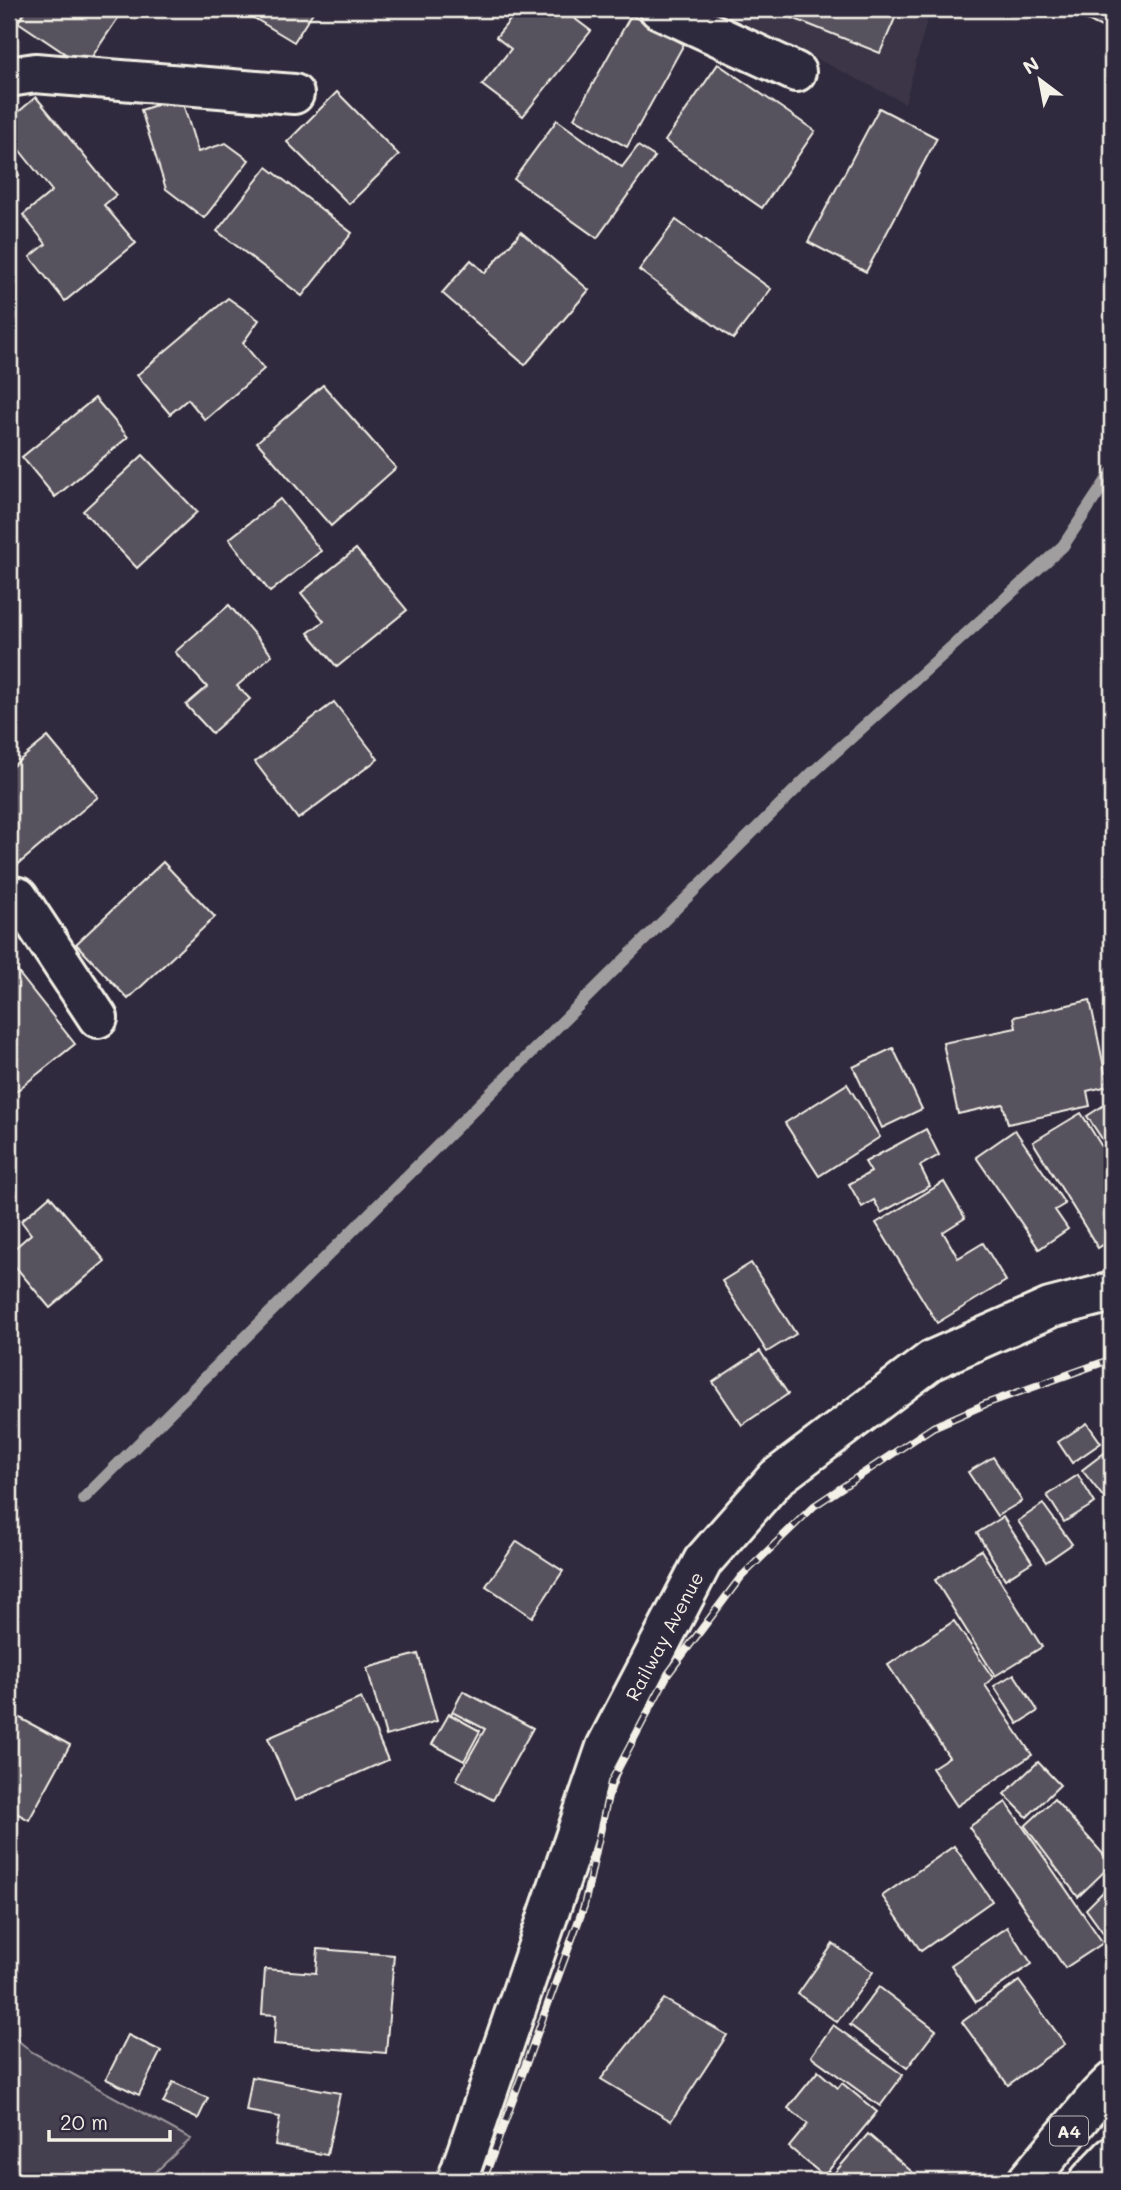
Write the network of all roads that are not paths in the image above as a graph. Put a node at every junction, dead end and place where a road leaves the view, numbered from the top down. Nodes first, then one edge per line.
1 (659, 9) edge
2 (796, 72) dead end
3 (9, 77) edge
4 (294, 94) dead end
5 (9, 895) edge
6 (98, 1018) dead end
7 (1112, 1292) edge
8 (1112, 2082) edge
9 (1112, 2157) edge
10 (457, 2181) edge
11 (1027, 2181) edge
12 (1089, 2181) edge

1 - 2 main road
3 - 4 main road
5 - 6 main road
7 - 10 main road, Railway Avenue
8 - 11 main road, A4
9 - 12 main road, A4

